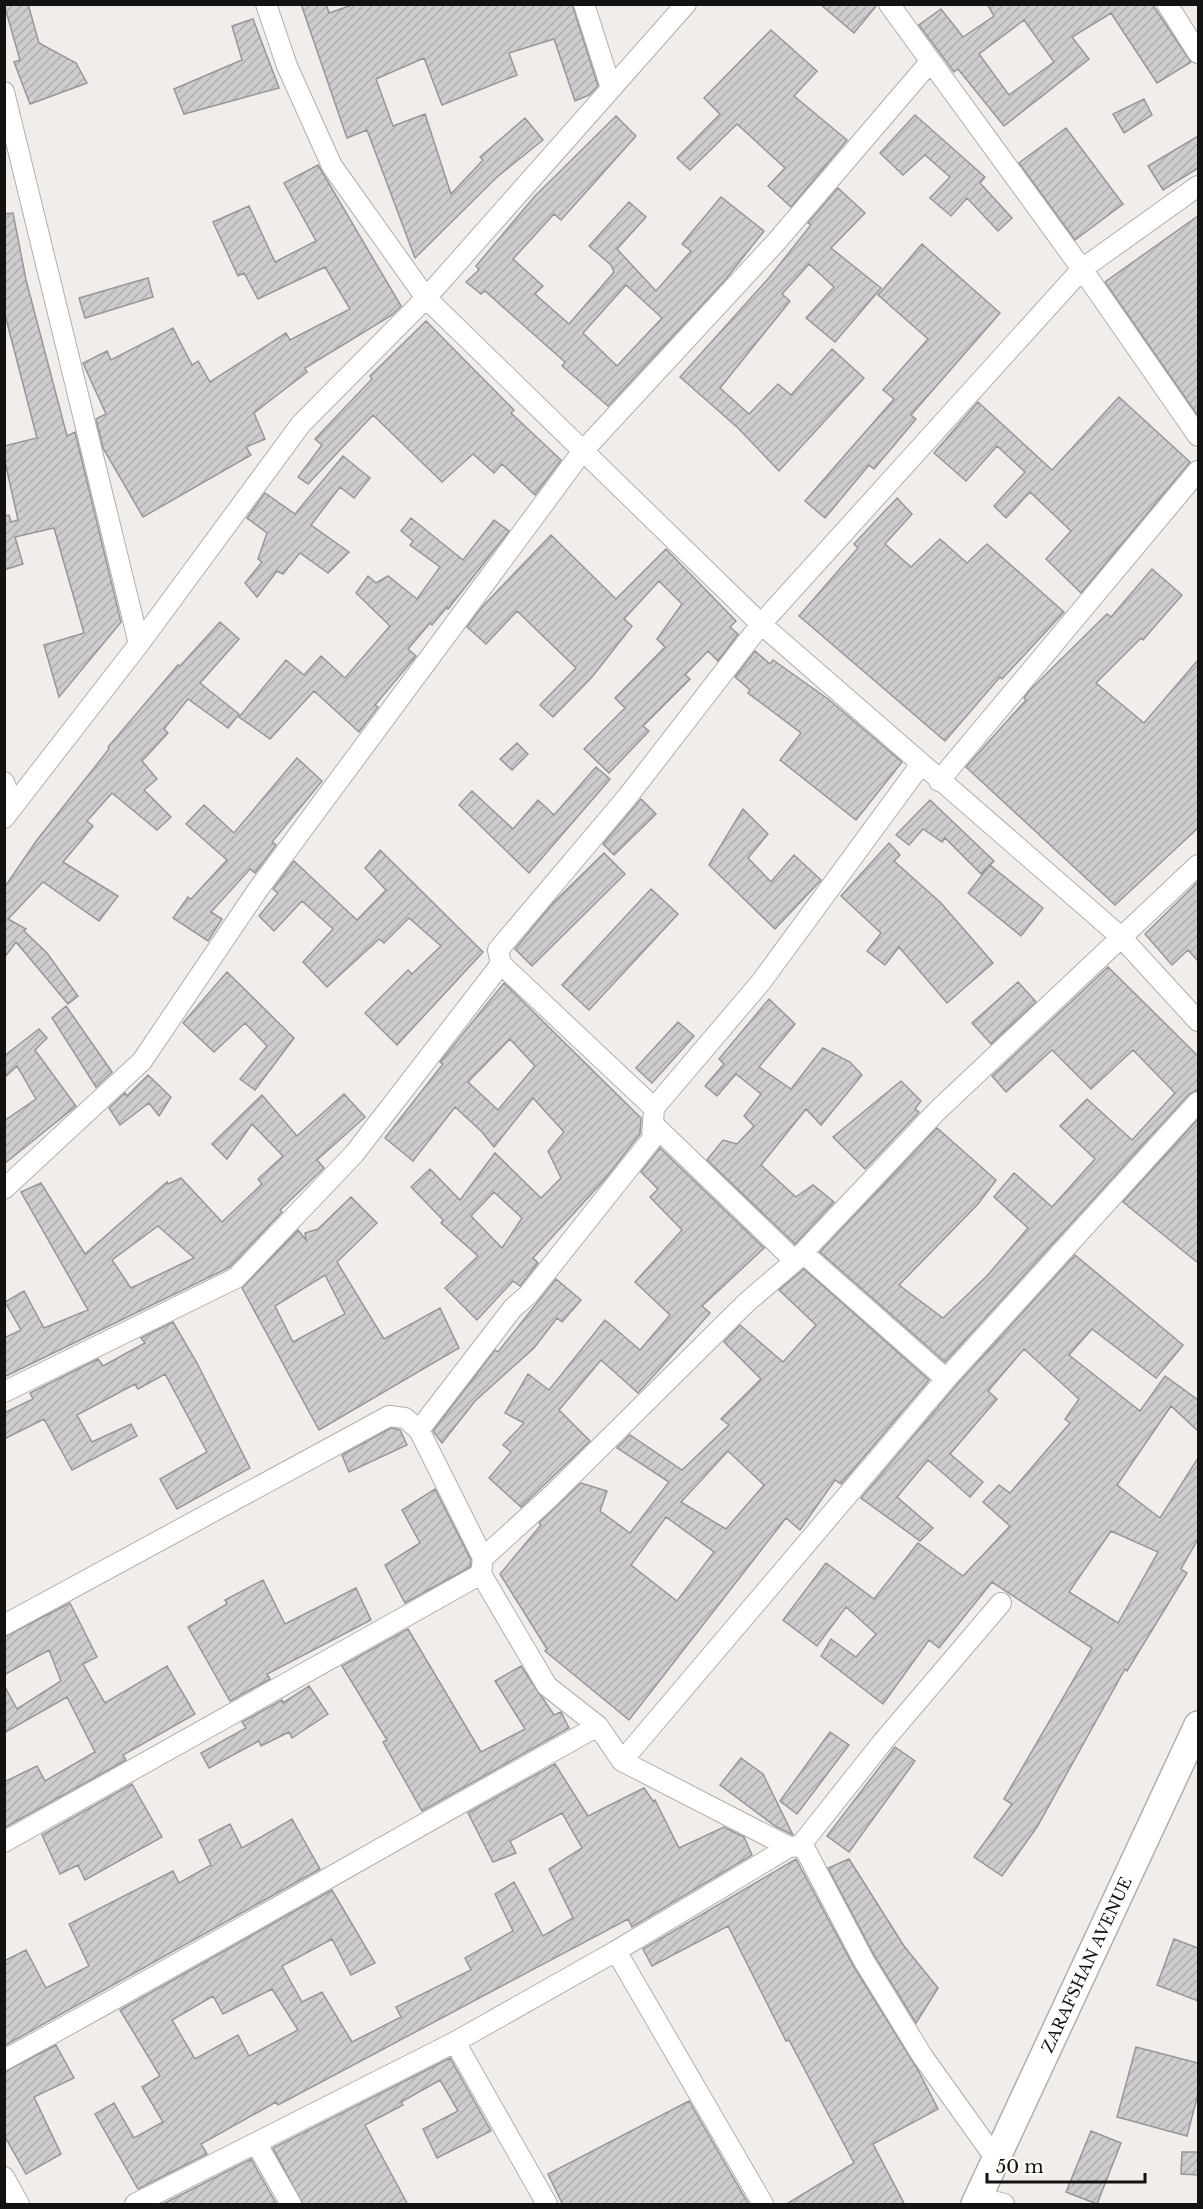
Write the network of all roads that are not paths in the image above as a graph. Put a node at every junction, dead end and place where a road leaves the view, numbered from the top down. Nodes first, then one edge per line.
1 (266, 4) edge
2 (584, 4) edge
3 (686, 4) edge
4 (890, 4) edge
5 (1167, 4) edge
6 (1198, 53) edge
7 (930, 62) junction
8 (611, 88) junction
9 (4, 92) edge
10 (1198, 186) edge
11 (1082, 269) junction
12 (426, 298) junction
13 (1198, 436) edge
14 (582, 452) junction
15 (1198, 471) edge
16 (761, 624) junction
17 (139, 644) junction
18 (921, 764) junction
19 (939, 781) junction
20 (4, 782) edge
21 (9, 812) edge
22 (1198, 865) edge
23 (1121, 937) junction
24 (501, 964) junction
25 (1198, 1021) edge
26 (1198, 1102) edge
27 (653, 1116) junction
28 (4, 1189) edge
29 (799, 1257) junction
30 (946, 1379) junction
31 (4, 1392) edge
32 (419, 1430) junction
33 (482, 1566) junction
34 (1001, 1603) dead end
35 (4, 1625) edge
36 (1198, 1725) edge
37 (598, 1726) junction
38 (622, 1761) junction
39 (4, 1842) edge
40 (794, 1846) junction
41 (616, 1951) junction
42 (455, 2042) junction
43 (4, 2060) edge
44 (256, 2143) junction
45 (996, 2159) junction
46 (4, 2177) edge
47 (976, 2201) edge
48 (19, 2205) edge
49 (135, 2205) edge
50 (291, 2205) edge
51 (547, 2205) edge
52 (763, 2205) edge
53 (1004, 2205) edge

1 - 12 street
2 - 8 street
3 - 8 street
4 - 7 street
5 - 6 street
7 - 11 street
7 - 14 street
8 - 12 street
9 - 17 street
10 - 11 street
11 - 13 street
11 - 16 street
12 - 14 street
12 - 17 street
14 - 16 street
14 - 28 street
15 - 19 street
16 - 18 street
16 - 24 street
17 - 21 street
18 - 19 street
18 - 27 street
19 - 23 street
20 - 21 street
22 - 23 street
23 - 25 street
23 - 29 street
24 - 27 street
24 - 31 street
26 - 30 street
27 - 29 street
27 - 32 street
29 - 30 street
29 - 33 street
30 - 38 street
32 - 33 street
32 - 35 street
33 - 37 street
33 - 39 street
34 - 40 street
36 - 45 main road, ZARAFSHAN AVENUE
37 - 38 street
37 - 43 street
38 - 40 street
40 - 41 street
40 - 45 street
41 - 42 street
41 - 52 street
42 - 44 street
42 - 51 street
44 - 49 street
44 - 50 street
45 - 47 main road, ZARAFSHAN AVENUE
46 - 48 street
47 - 53 street

